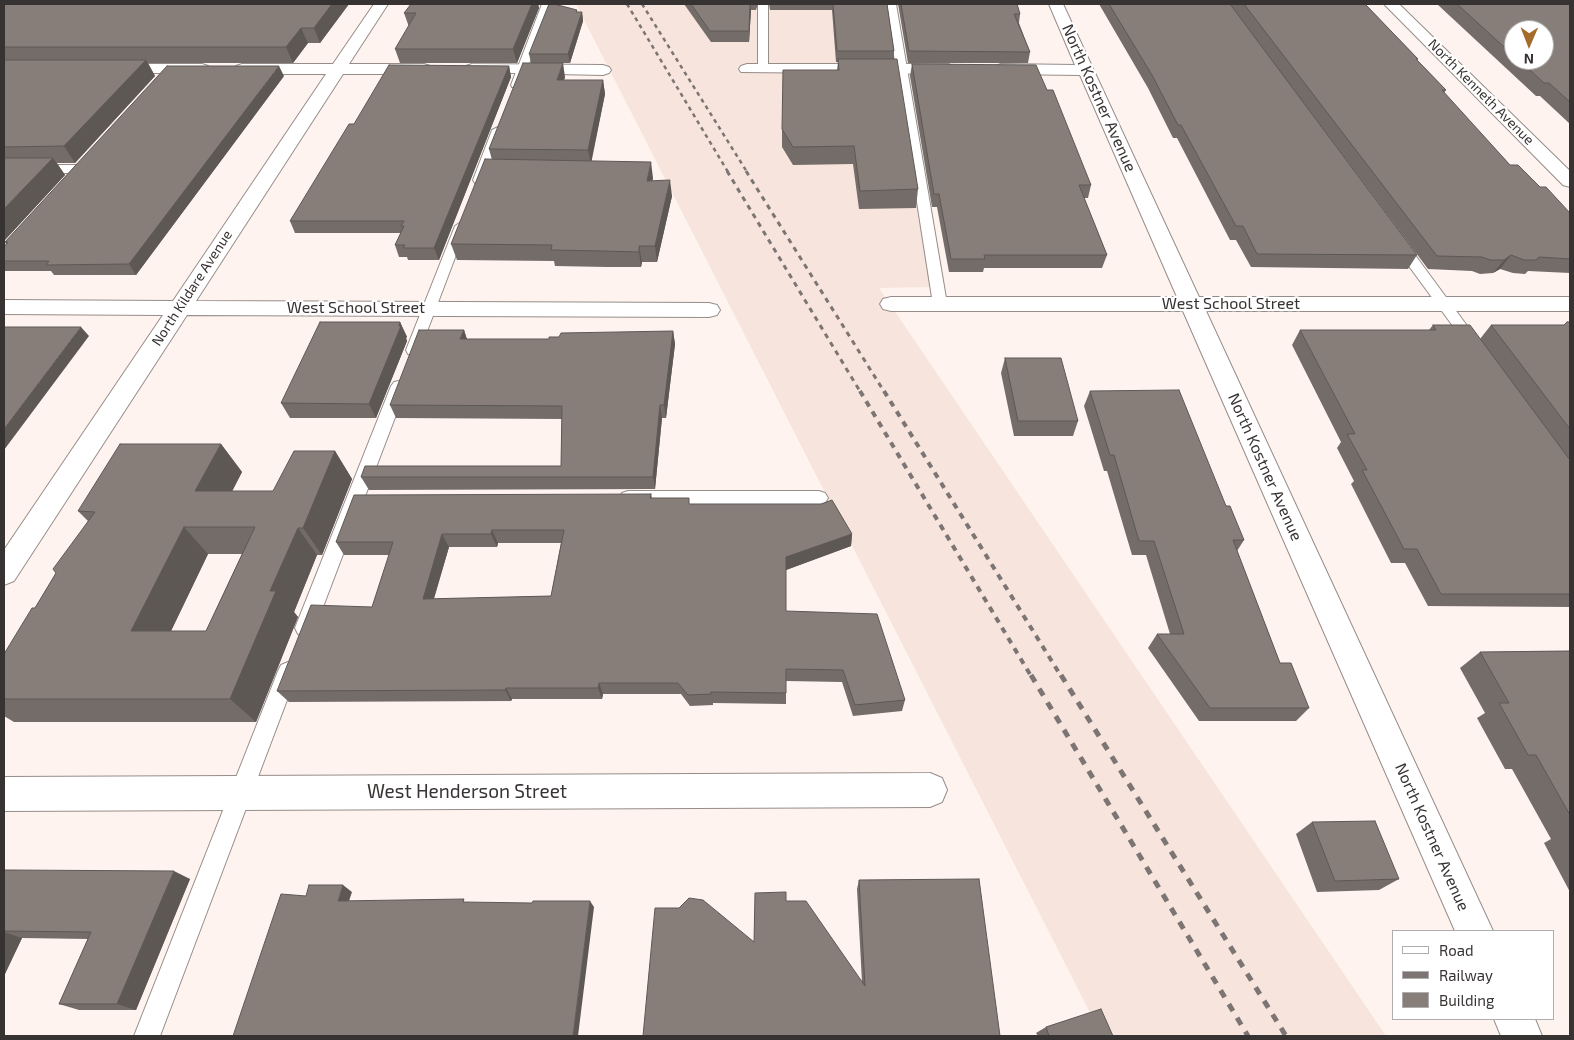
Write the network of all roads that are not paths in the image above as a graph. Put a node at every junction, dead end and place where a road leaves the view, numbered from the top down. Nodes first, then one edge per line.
1 (381, 4) edge
2 (547, 4) edge
3 (763, 4) edge
4 (891, 4) edge
5 (1056, 4) edge
6 (1391, 4) edge
7 (102, 69) edge
8 (338, 69) junction
9 (755, 69) joint
10 (903, 69) junction
11 (522, 70) junction
12 (603, 70) dead end
13 (960, 70) edge
14 (988, 70) edge
15 (1086, 70) junction
16 (4, 169) edge
17 (1570, 180) edge
18 (66, 182) edge
19 (1391, 232) edge
20 (892, 304) dead end
21 (940, 304) junction
22 (1192, 304) junction
23 (1445, 304) junction
24 (1570, 304) edge
25 (4, 307) edge
26 (180, 307) junction
27 (429, 308) junction
28 (709, 310) dead end
29 (1485, 359) edge
30 (612, 498) edge
31 (819, 498) dead end
32 (355, 499) junction
33 (375, 499) edge
34 (4, 573) edge
35 (930, 790) dead end
36 (240, 793) junction
37 (4, 794) edge
38 (1474, 930) edge
39 (1514, 1020) edge
40 (147, 1036) edge
41 (1522, 1036) edge

1 - 8 street, North Kildare Avenue
2 - 11 lane
3 - 9 lane
4 - 10 lane
5 - 15 street, North Kostner Avenue
6 - 17 street, North Kenneth Avenue
7 - 8 street
8 - 11 street
8 - 26 street, North Kildare Avenue
9 - 10 street
10 - 13 street
10 - 21 lane
11 - 12 street
11 - 27 lane
14 - 15 street
15 - 22 street, North Kostner Avenue
16 - 18 lane
19 - 23 lane
20 - 21 street, West School Street
21 - 22 street, West School Street
22 - 23 street, West School Street
22 - 38 street, North Kostner Avenue
23 - 24 street, West School Street
23 - 29 lane
25 - 26 street, West School Street
26 - 27 street, West School Street
26 - 34 street, North Kildare Avenue
27 - 28 street, West School Street
27 - 32 lane
30 - 31 lane
32 - 33 lane
32 - 36 lane
35 - 36 street, West Henderson Street
36 - 37 street, West Henderson Street
36 - 40 lane
39 - 41 street

